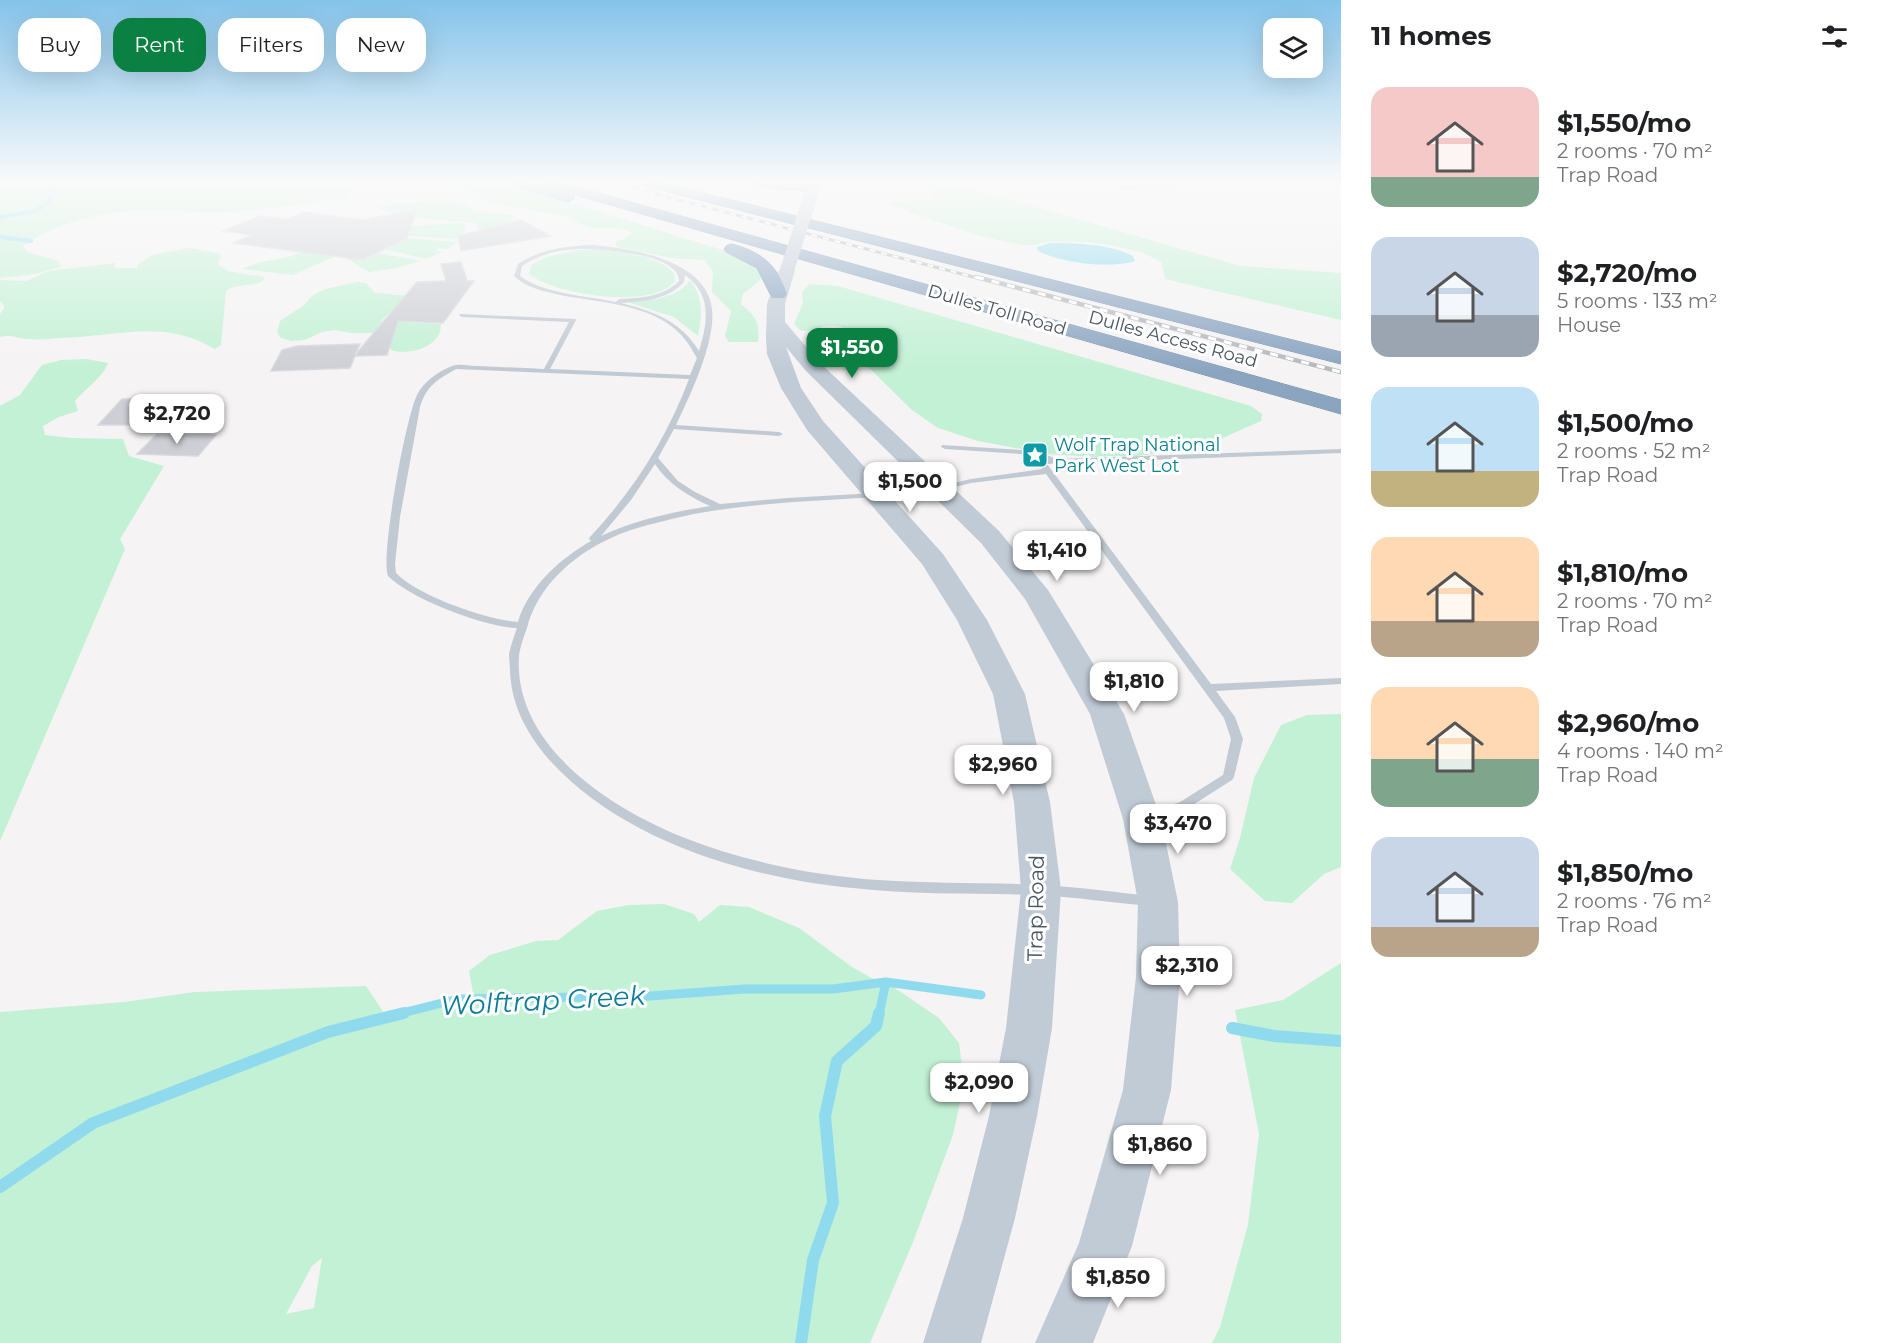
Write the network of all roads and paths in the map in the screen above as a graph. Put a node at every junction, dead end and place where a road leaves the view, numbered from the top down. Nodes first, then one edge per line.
1 (717, 246) edge
2 (772, 246) edge
3 (795, 246) edge
4 (823, 246) edge
5 (897, 246) edge
6 (953, 246) edge
7 (677, 268) junction
8 (1001, 293) dead end
9 (778, 294) junction
10 (594, 300) junction
11 (1198, 305) dead end
12 (462, 315) dead end
13 (777, 325) junction
14 (699, 358) junction
15 (1341, 358) edge
16 (546, 371) junction
17 (694, 376) junction
18 (1341, 406) edge
19 (672, 427) junction
20 (779, 435) dead end
21 (945, 447) dead end
22 (1341, 451) edge
23 (656, 460) junction
24 (1058, 462) junction
25 (1048, 471) junction
26 (939, 489) junction
27 (877, 495) junction
28 (719, 507) junction
29 (580, 553) junction
30 (521, 625) junction
31 (1341, 681) edge
32 (1208, 687) junction
33 (1142, 819) junction
34 (1041, 890) junction
35 (1158, 902) junction
36 (952, 1343) edge
37 (1064, 1343) edge

1 - 9 highway
2 - 18 highway, Dulles Toll Road
3 - 9 main road, Trap Road, bridge
4 - 8 highway
5 - 15 highway, Dulles Access Road
6 - 11 highway
7 - 10 lane
7 - 10 lane
7 - 14 lane
9 - 13 main road, Trap Road
10 - 14 lane
12 - 16 lane
13 - 26 main road
13 - 27 main road, Trap Road
14 - 17 lane
16 - 17 lane
16 - 30 lane
17 - 19 lane
19 - 20 lane
19 - 23 lane
21 - 24 lane
22 - 24 lane
23 - 28 lane
23 - 29 lane
24 - 25 lane
25 - 26 lane
25 - 32 lane
26 - 27 main road
26 - 33 main road
27 - 28 lane
27 - 34 main road, Trap Road
28 - 29 lane
29 - 30 lane
30 - 34 lane
31 - 32 lane
32 - 33 lane
33 - 35 main road
34 - 35 lane
34 - 36 main road, Trap Road
35 - 37 main road

